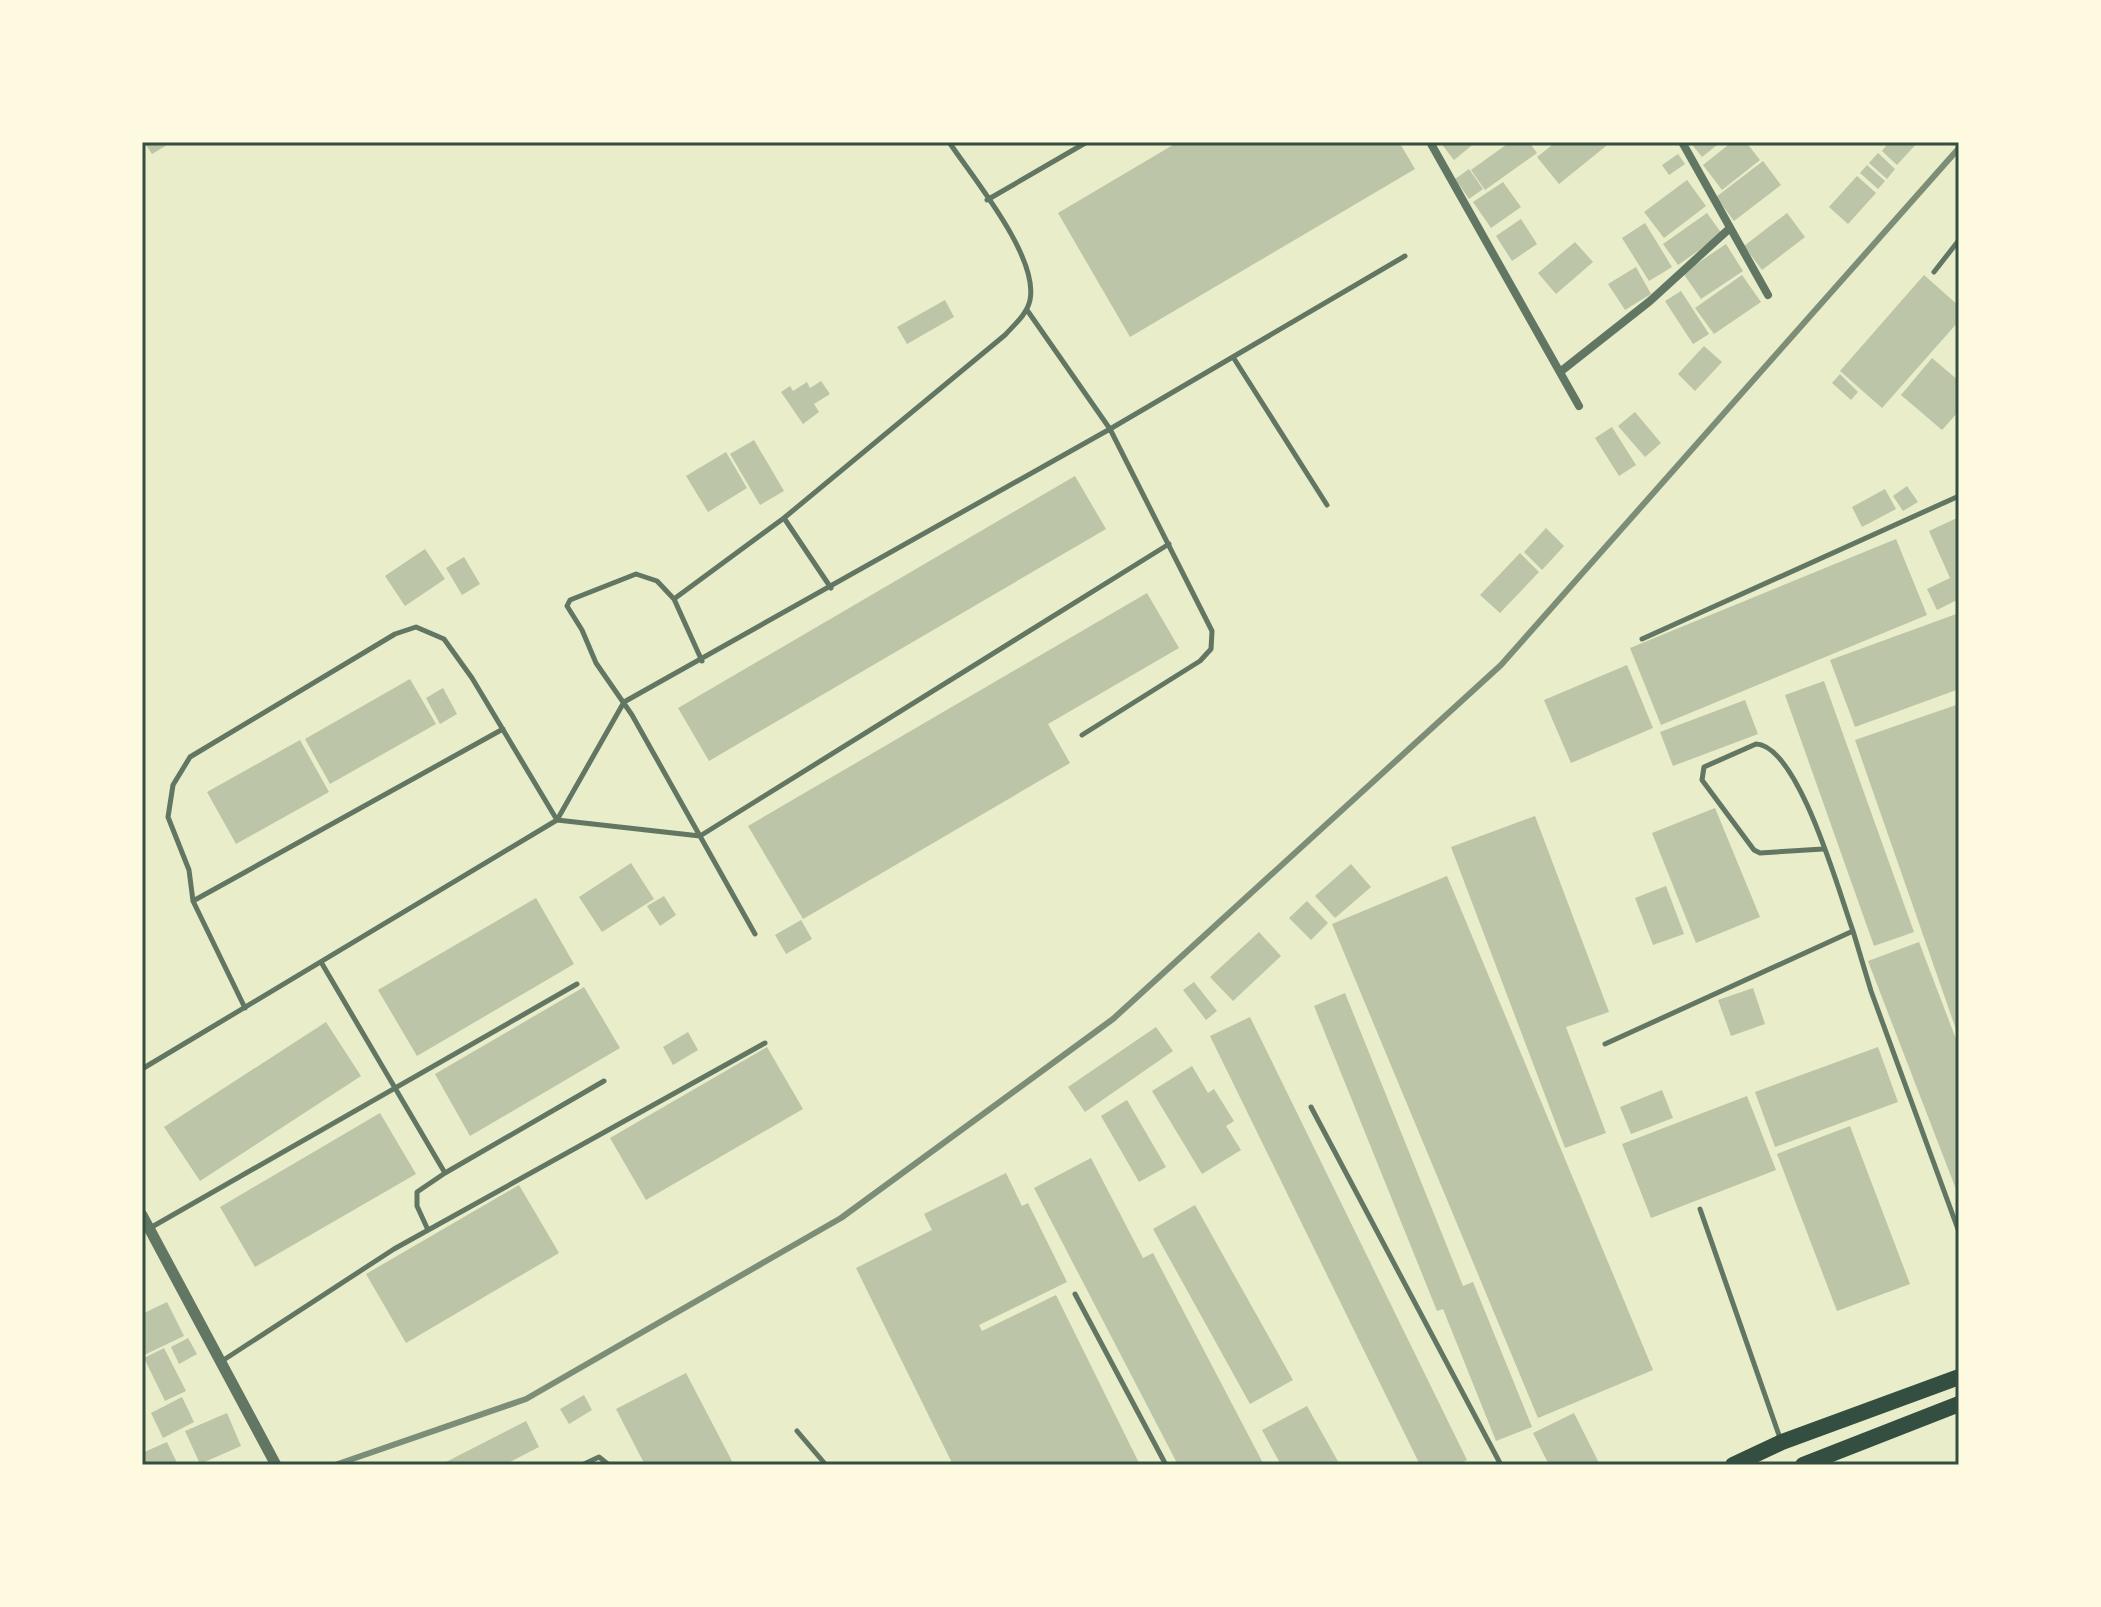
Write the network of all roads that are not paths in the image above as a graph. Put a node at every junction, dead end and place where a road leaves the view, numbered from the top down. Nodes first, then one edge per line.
1 (949, 142) edge
2 (1087, 142) edge
3 (1430, 142) edge
4 (1683, 142) edge
5 (987, 200) junction
6 (1730, 228) junction
7 (1959, 240) edge
8 (1405, 256) dead end
9 (1934, 272) dead end
10 (1768, 295) dead end
11 (1027, 310) junction
12 (1233, 357) junction
13 (1560, 372) junction
14 (1579, 406) dead end
15 (1110, 429) junction
16 (1959, 496) edge
17 (1327, 505) dead end
18 (784, 518) junction
19 (1169, 544) junction
20 (831, 588) junction
21 (674, 599) junction
22 (1642, 639) dead end
23 (702, 661) junction
24 (624, 702) junction
25 (503, 729) junction
26 (1082, 735) dead end
27 (557, 820) junction
28 (700, 836) junction
29 (1823, 849) junction
30 (193, 901) junction
31 (1853, 931) junction
32 (755, 934) dead end
33 (321, 962) junction
34 (577, 984) dead end
35 (245, 1008) junction
36 (765, 1043) dead end
37 (1605, 1044) dead end
38 (142, 1069) edge
39 (604, 1081) dead end
40 (395, 1088) junction
41 (1311, 1107) dead end
42 (445, 1173) junction
43 (1700, 1209) dead end
44 (142, 1215) edge
45 (149, 1228) junction
46 (428, 1230) junction
47 (1959, 1232) edge
48 (1075, 1294) dead end
49 (221, 1361) junction
50 (1959, 1377) edge
51 (1959, 1404) edge
52 (797, 1431) dead end
53 (1782, 1442) junction
54 (276, 1465) edge
55 (582, 1465) edge
56 (609, 1465) edge
57 (826, 1465) edge
58 (1166, 1465) edge
59 (1501, 1465) edge
60 (1733, 1465) edge
61 (1803, 1465) edge

1 - 5 lane
2 - 5 lane
3 - 13 street
4 - 6 street
5 - 11 lane
6 - 10 street
6 - 13 street
7 - 9 lane
8 - 12 lane
11 - 15 lane
11 - 18 lane
12 - 15 lane
12 - 17 lane
13 - 14 street
15 - 19 lane
15 - 20 lane
16 - 22 lane
18 - 20 lane
18 - 21 lane
19 - 26 lane
19 - 28 lane
20 - 23 lane
21 - 23 lane
21 - 24 lane
23 - 24 lane
24 - 27 lane
24 - 28 lane
25 - 27 lane
25 - 30 lane
25 - 30 lane
27 - 28 lane
27 - 33 lane
28 - 32 lane
29 - 29 lane
29 - 31 lane
30 - 35 lane
31 - 37 lane
31 - 47 lane
33 - 35 lane
33 - 40 lane
34 - 40 lane
35 - 38 lane
36 - 46 lane
39 - 42 lane
40 - 42 lane
40 - 45 lane
41 - 59 lane
42 - 46 lane
43 - 53 lane
44 - 45 street
45 - 49 street
46 - 49 lane
48 - 58 lane
49 - 54 street
50 - 53 highway
51 - 61 highway
52 - 57 lane
53 - 60 highway
55 - 56 lane

